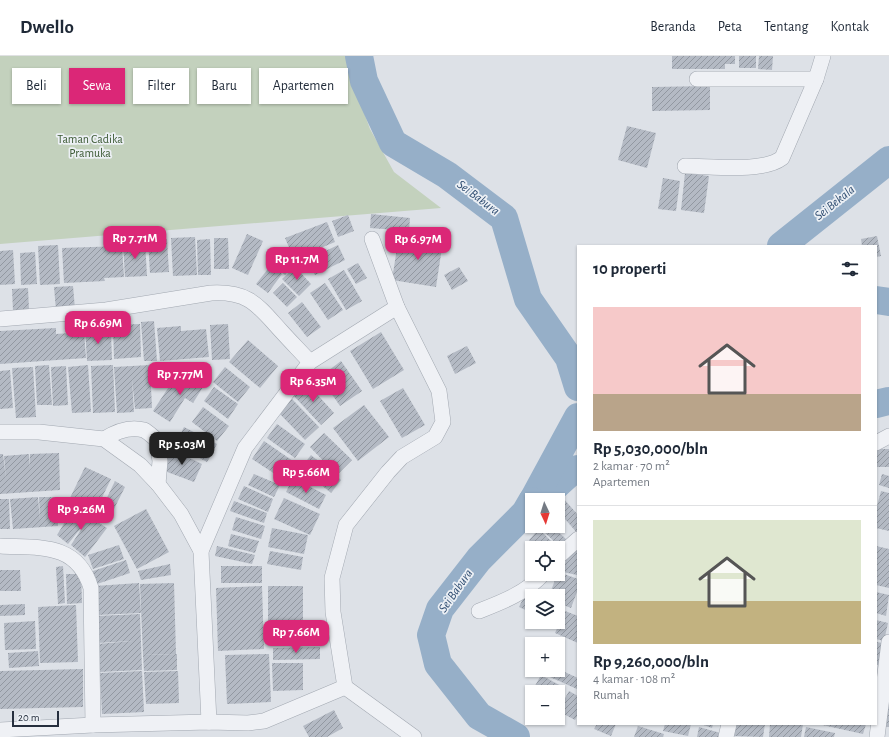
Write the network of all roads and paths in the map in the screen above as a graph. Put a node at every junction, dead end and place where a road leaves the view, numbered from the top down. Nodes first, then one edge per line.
1 (823, 56) edge
2 (697, 79) dead end
3 (816, 79) junction
4 (685, 166) dead end
5 (372, 239) dead end
6 (397, 307) junction
7 (0, 319) edge
8 (310, 362) junction
9 (0, 432) edge
10 (889, 436) edge
11 (104, 439) junction
12 (877, 442) edge
13 (158, 484) junction
14 (577, 540) edge
15 (0, 546) edge
16 (201, 551) junction
17 (565, 551) edge
18 (536, 581) edge
19 (479, 611) dead end
20 (889, 642) edge
21 (345, 687) junction
22 (209, 722) junction
23 (93, 725) junction
24 (729, 725) edge
25 (0, 730) edge
26 (882, 733) edge
27 (414, 737) edge
28 (726, 737) edge

1 - 3 street
2 - 3 street
3 - 4 street
5 - 6 street
6 - 8 street
6 - 21 street
7 - 8 street
8 - 16 street
9 - 11 street
10 - 12 street
11 - 13 street
11 - 13 street
13 - 16 street
14 - 17 street
15 - 23 street
16 - 22 street
18 - 19 street
20 - 26 street
21 - 22 street
21 - 27 street
22 - 23 street
23 - 25 street
24 - 28 street

